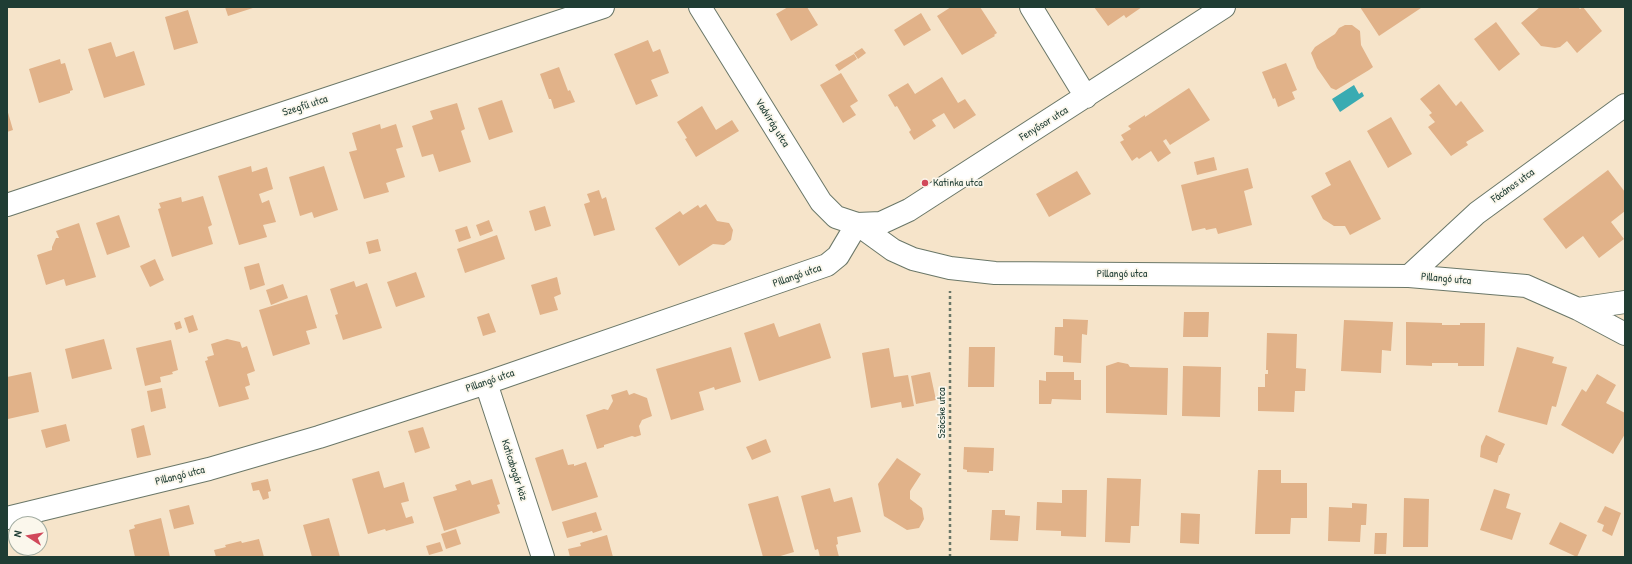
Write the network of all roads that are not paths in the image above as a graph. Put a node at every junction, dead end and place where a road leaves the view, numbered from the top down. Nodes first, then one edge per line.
1 (602, 7) edge
2 (700, 7) edge
3 (1031, 7) edge
4 (1224, 7) edge
5 (1086, 97) junction
6 (1625, 104) edge
7 (7, 205) edge
8 (858, 224) junction
9 (1409, 276) junction
10 (1625, 302) edge
11 (1578, 309) junction
12 (1625, 334) edge
13 (486, 383) junction
14 (7, 518) edge
15 (543, 557) edge

1 - 7 street, Szegfű utca
2 - 8 street, Vadvirág utca
3 - 5 street
4 - 5 street, Fenyősor utca
5 - 8 street, Fenyősor utca
6 - 9 street, Fácános utca
8 - 9 street, Pillangó utca
8 - 13 street, Pillangó utca
9 - 11 street, Pillangó utca
10 - 11 street
11 - 12 street, Pillangó utca
13 - 14 street, Pillangó utca
13 - 15 street, Katicabogár köz

